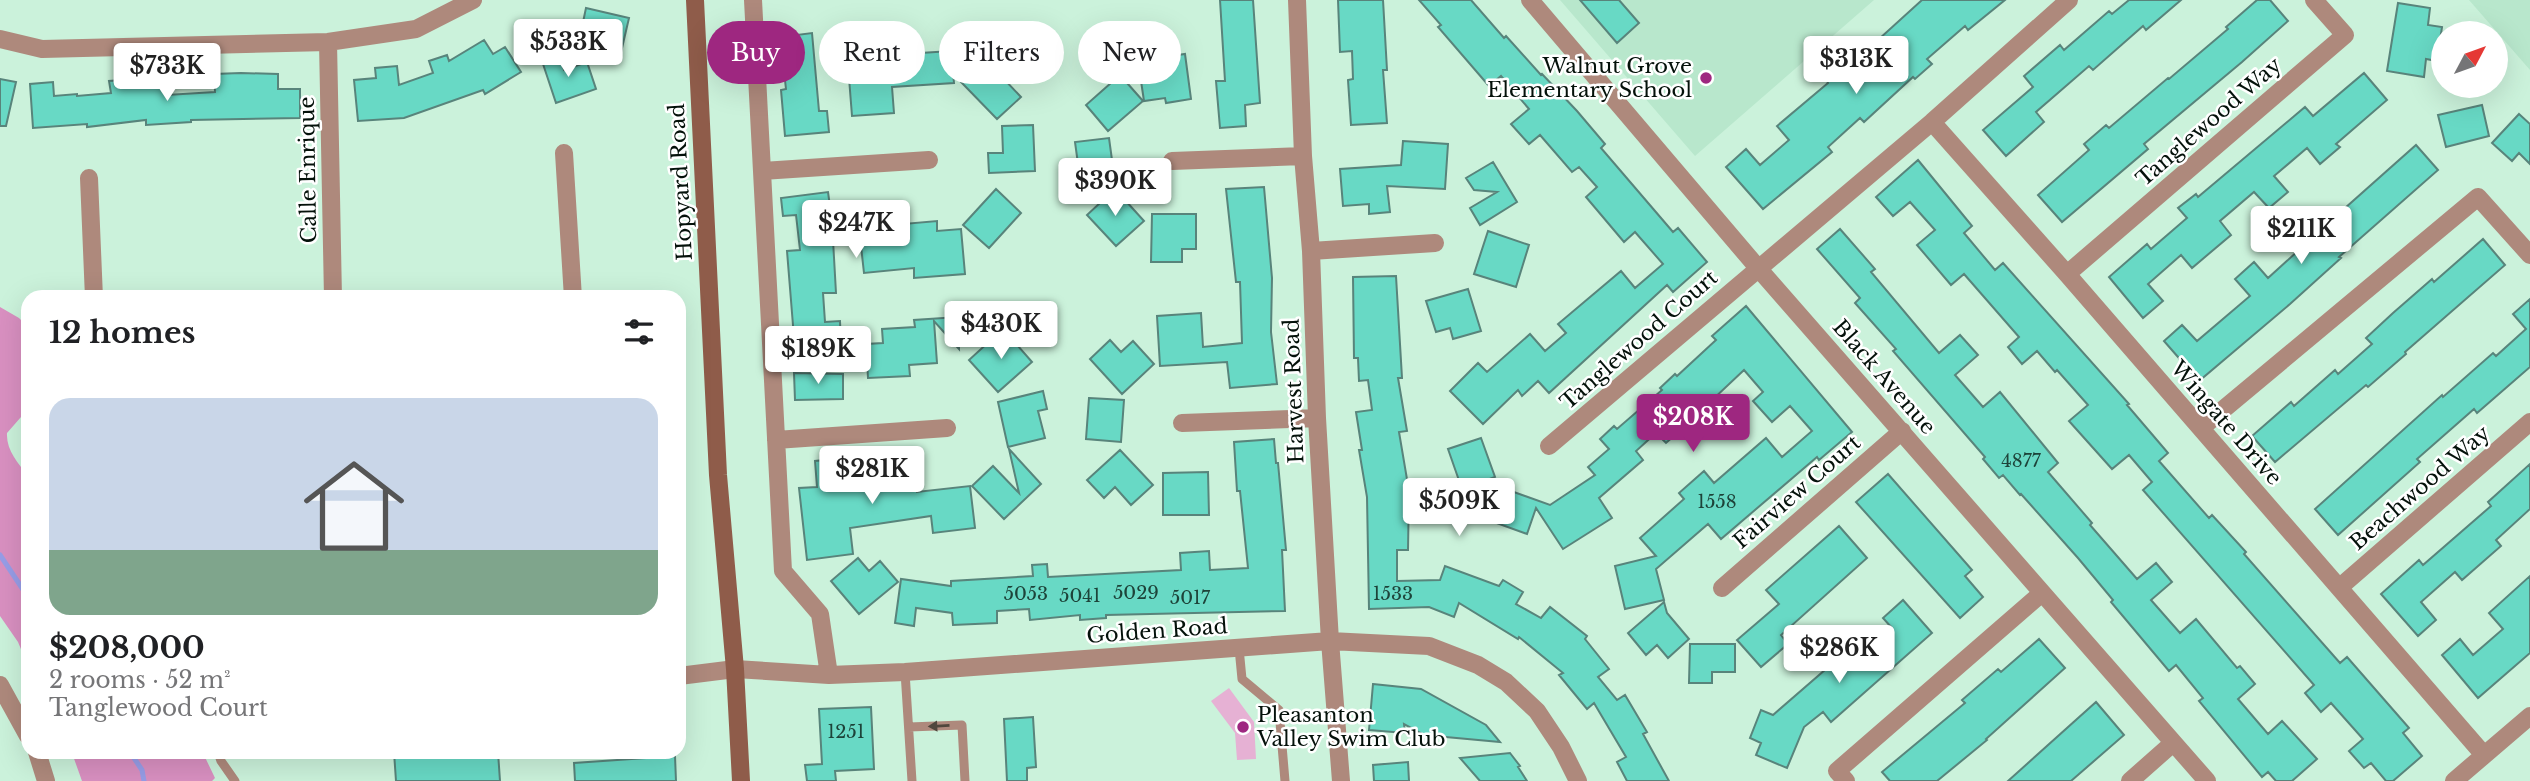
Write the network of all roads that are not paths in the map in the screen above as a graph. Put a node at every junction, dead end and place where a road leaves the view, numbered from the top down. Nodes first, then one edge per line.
1 (473, 0) edge
2 (695, 0) edge
3 (753, 0) edge
4 (1297, 0) edge
5 (1530, 0) edge
6 (2069, 0) edge
7 (2314, 0) edge
8 (0, 39) edge
9 (328, 42) junction
10 (1932, 122) junction
11 (564, 153) dead end
12 (1303, 156) junction
13 (929, 160) dead end
14 (1172, 162) dead end
15 (762, 171) junction
16 (89, 178) dead end
17 (1435, 243) dead end
18 (1311, 251) junction
19 (2530, 255) edge
20 (1758, 268) junction
21 (2067, 274) junction
22 (94, 290) edge
23 (333, 290) edge
24 (573, 290) edge
25 (1317, 418) junction
26 (2530, 422) edge
27 (1182, 423) dead end
28 (947, 428) dead end
29 (2201, 428) junction
30 (1902, 431) junction
31 (776, 440) junction
32 (1549, 446) dead end
33 (2340, 587) junction
34 (1721, 588) dead end
35 (2042, 593) junction
36 (1330, 641) junction
37 (1239, 648) junction
38 (735, 669) junction
39 (905, 672) junction
40 (686, 675) edge
41 (829, 675) junction
42 (0, 685) edge
43 (2530, 716) edge
44 (21, 723) edge
45 (909, 727) junction
46 (2173, 743) junction
47 (2484, 755) junction
48 (39, 759) edge
49 (220, 759) edge
50 (46, 781) edge
51 (235, 781) edge
52 (741, 781) edge
53 (912, 781) edge
54 (965, 781) edge
55 (1285, 781) edge
56 (1341, 781) edge
57 (1578, 781) edge
58 (1846, 781) edge
59 (2130, 781) edge
60 (2207, 781) edge
61 (2454, 781) edge

1 - 9 street
2 - 38 main road, Hopyard Road
3 - 15 street
4 - 12 street, Harvest Road
5 - 20 street, Black Avenue
6 - 10 street
7 - 21 street, Tanglewood Way
8 - 9 street
9 - 23 street, Calle Enrique
10 - 20 street
10 - 21 street, Wingate Drive
11 - 24 street
12 - 14 street
12 - 18 street, Harvest Road
13 - 15 street
15 - 31 street
16 - 22 street
17 - 18 street
18 - 25 street, Harvest Road
19 - 29 street
20 - 30 street, Black Avenue
20 - 32 street, Tanglewood Court
21 - 29 street, Wingate Drive
25 - 27 street
25 - 36 street, Harvest Road
26 - 33 street, Beachwood Way
28 - 31 street
29 - 33 street, Wingate Drive
30 - 34 street, Fairview Court
30 - 35 street, Black Avenue
31 - 41 street
33 - 47 street, Wingate Drive
35 - 46 street, Black Avenue
35 - 58 street
36 - 37 street, Golden Road
36 - 56 street, Harvest Road
36 - 57 street, Golden Road
37 - 39 street, Golden Road
37 - 55 lane
38 - 40 street, Golden Road
38 - 41 street, Golden Road
38 - 52 main road, Hopyard Road
39 - 41 street, Golden Road
39 - 45 lane
42 - 44 street
43 - 47 street
45 - 53 lane
54 -> 45 lane
46 - 59 street
46 - 60 street, Black Avenue
47 - 61 street
48 - 50 street
49 - 51 lane

